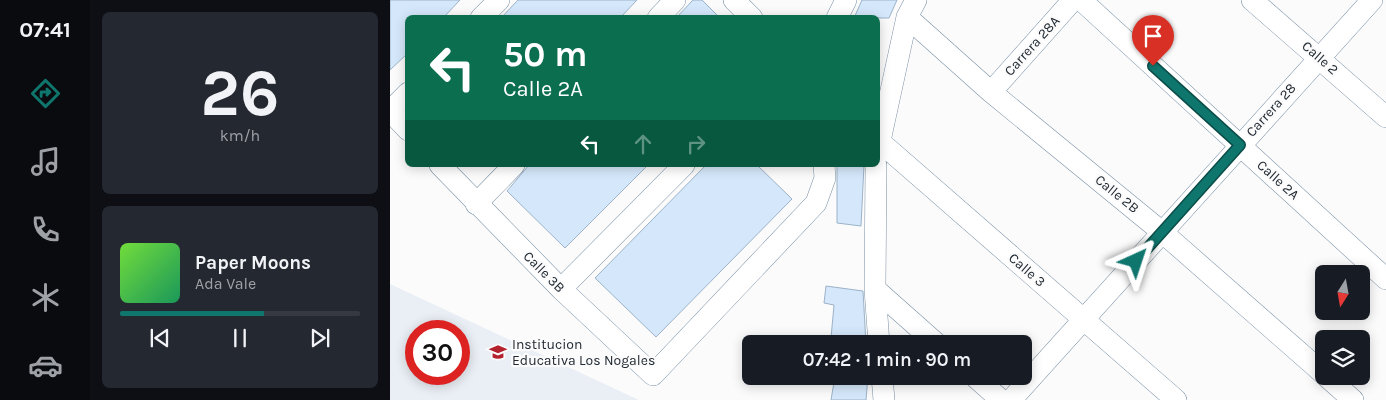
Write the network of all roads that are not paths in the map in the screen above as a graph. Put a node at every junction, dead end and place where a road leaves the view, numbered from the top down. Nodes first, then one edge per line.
1 (498, 0) edge
2 (675, 0) edge
3 (734, 0) edge
4 (846, 0) edge
5 (1073, 0) edge
6 (1081, 0) edge
7 (1252, 0) edge
8 (1372, 0) edge
9 (912, 8) edge
10 (484, 15) edge
11 (661, 15) edge
12 (749, 15) edge
13 (838, 15) edge
14 (1319, 56) junction
15 (991, 92) junction
16 (405, 96) edge
17 (390, 111) edge
18 (1386, 117) edge
19 (405, 127) edge
20 (880, 138) edge
21 (1240, 145) junction
22 (880, 148) edge
23 (442, 167) edge
24 (512, 167) edge
25 (682, 167) edge
26 (824, 167) edge
27 (876, 167) edge
28 (476, 204) junction
29 (1162, 232) junction
30 (1386, 279) edge
31 (561, 289) junction
32 (875, 289) junction
33 (1084, 320) junction
34 (878, 335) edge
35 (927, 335) edge
36 (1315, 366) edge
37 (883, 385) edge
38 (984, 385) edge
39 (1335, 385) edge
40 (1349, 399) edge
41 (884, 400) edge
42 (1001, 400) edge
43 (1011, 400) edge
44 (1176, 400) edge

1 - 10 street
2 - 11 street
3 - 12 street
4 - 13 street
5 - 15 street, Carrera 28A
6 - 21 street, Calle 2A
7 - 14 street, Calle 2
8 - 14 street, Carrera 28
9 - 15 street, Calle 2B
9 - 20 street
14 - 18 street, Calle 2
14 - 21 street, Carrera 28
15 - 29 street, Calle 2B
16 - 17 street
17 - 19 street
21 - 29 street, Carrera 28
21 - 30 street, Calle 2A
22 - 33 street, Calle 3
23 - 28 street, Calle 3B
24 - 28 street
25 - 31 street
26 - 31 street, Calle 3B
27 - 32 street
28 - 31 street, Calle 3B
29 - 33 street, Carrera 28
29 - 36 street, Calle 2B
32 - 34 street
32 - 35 street
33 - 43 street, Carrera 28
33 - 44 street, Calle 3
37 - 41 street
38 - 42 street
39 - 40 street, Calle 2B

